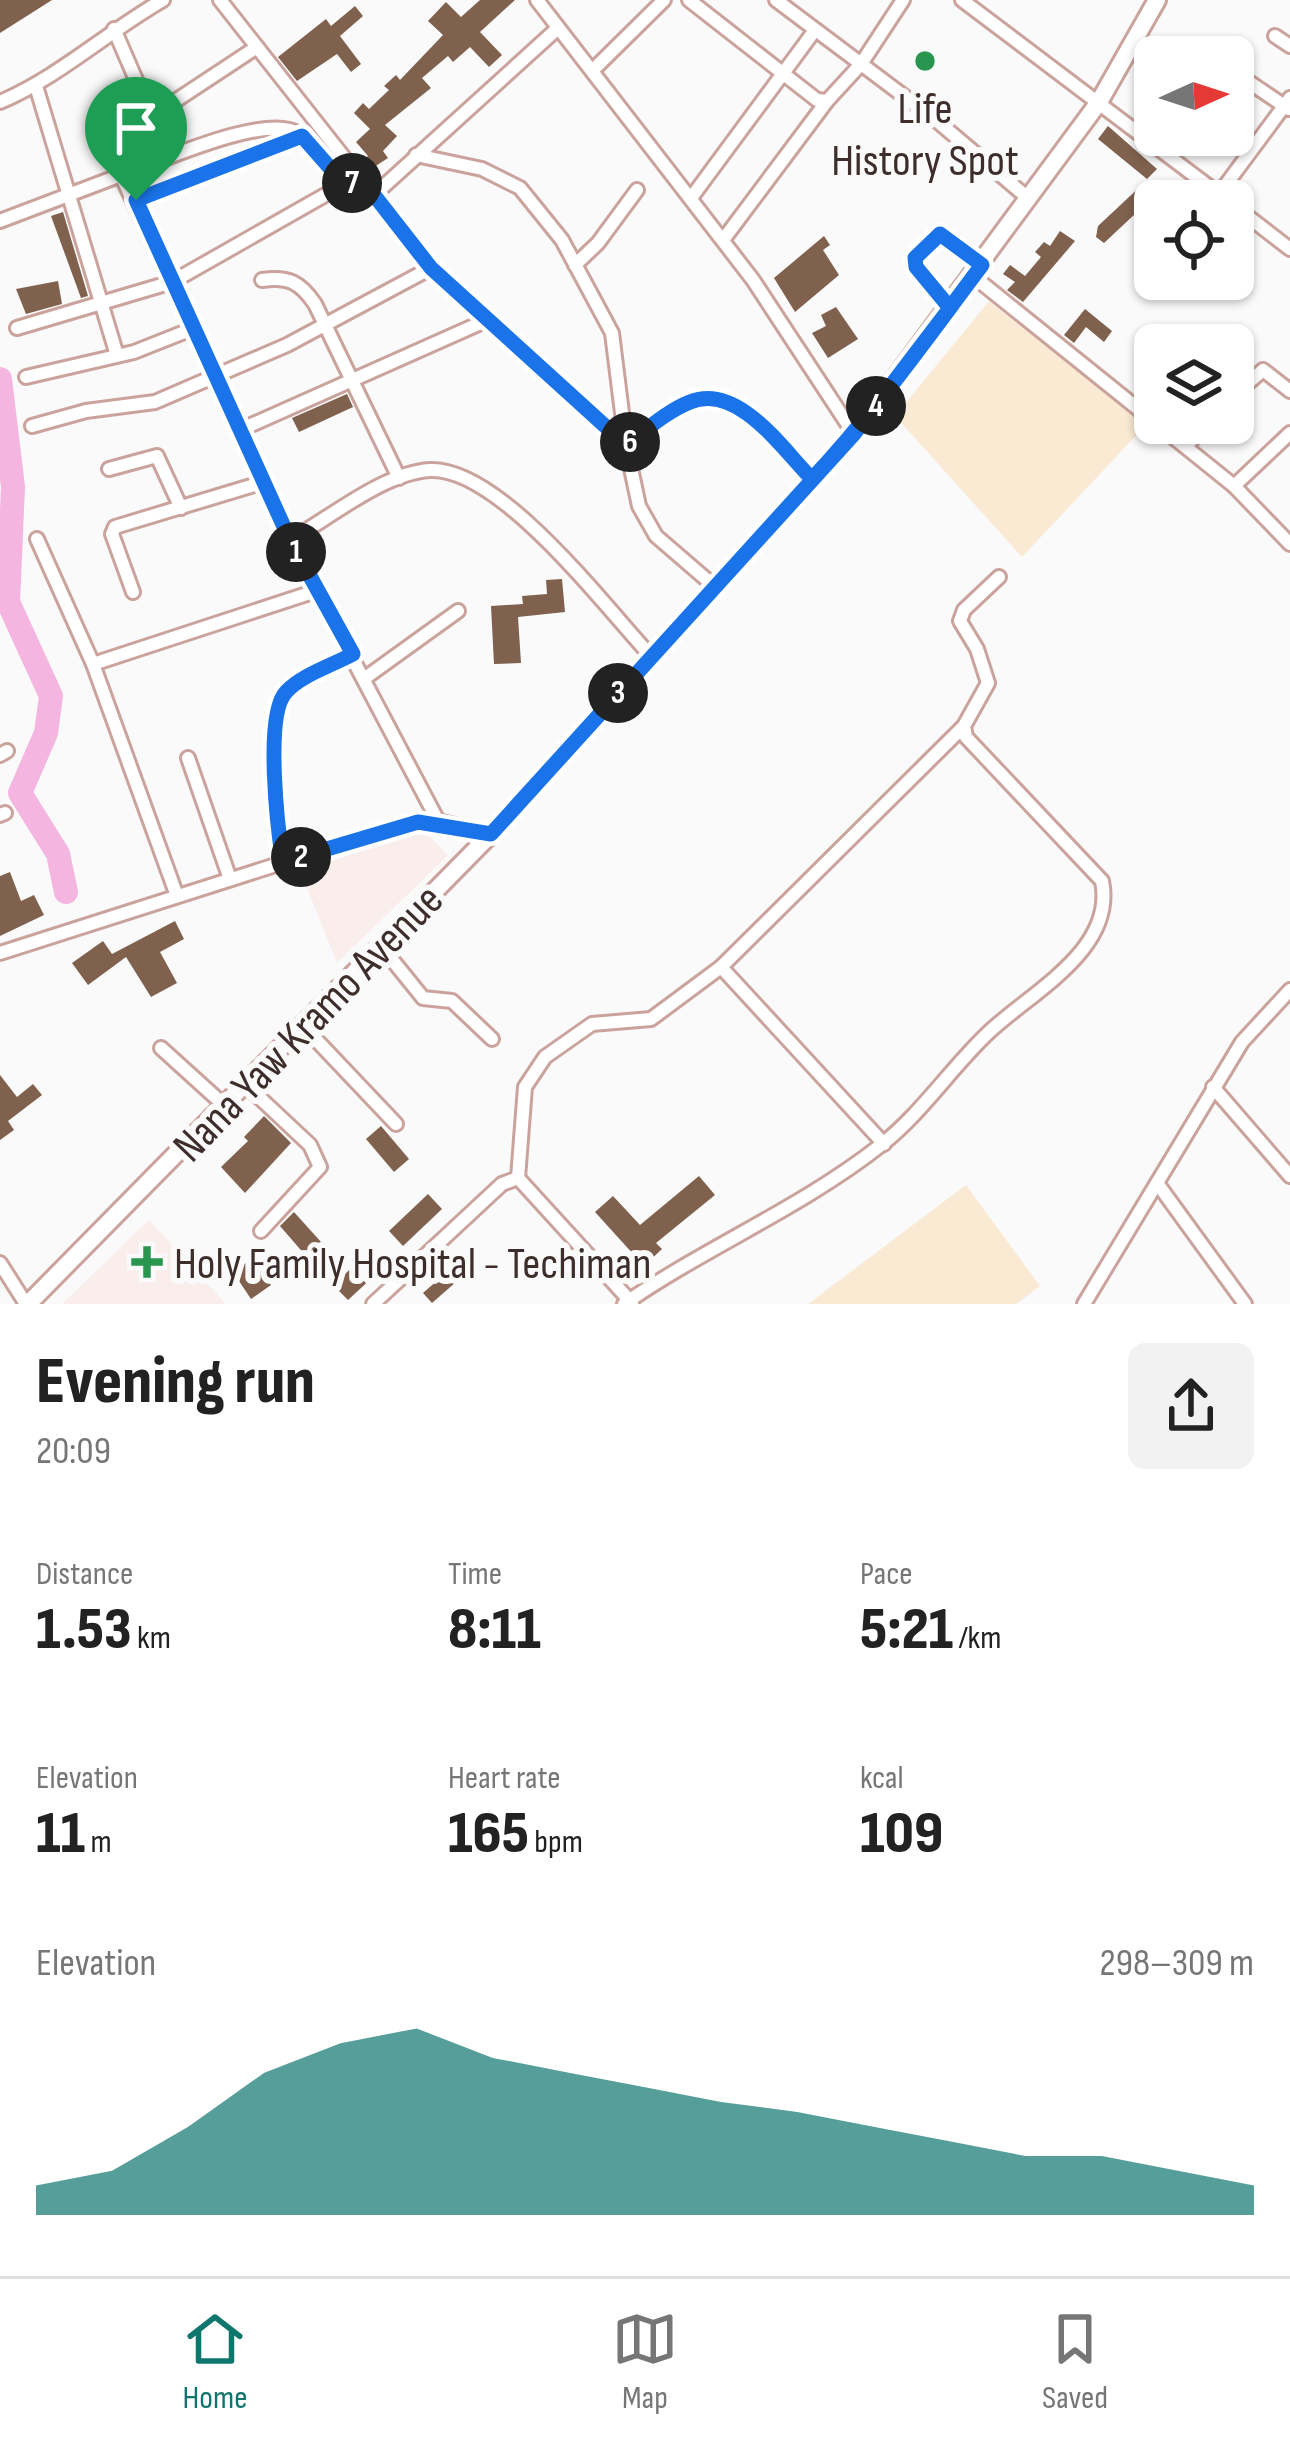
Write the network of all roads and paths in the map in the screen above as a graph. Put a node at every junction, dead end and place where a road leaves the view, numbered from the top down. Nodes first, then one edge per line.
1 (220, 0) edge
2 (538, 0) edge
3 (664, 0) edge
4 (689, 0) edge
5 (776, 0) edge
6 (903, 0) edge
7 (962, 0) edge
8 (1157, 0) edge
9 (153, 2) edge
10 (558, 28) junction
11 (114, 29) junction
12 (815, 30) junction
13 (1276, 36) dead end
14 (1290, 46) edge
15 (257, 47) junction
16 (861, 64) junction
17 (592, 71) junction
18 (785, 74) junction
19 (1254, 84) edge
20 (36, 86) junction
21 (827, 101) junction
22 (0, 102) edge
23 (1099, 102) junction
24 (1288, 104) edge
25 (302, 136) junction
26 (416, 155) junction
27 (121, 175) junction
28 (1201, 180) edge
29 (1240, 180) edge
30 (348, 182) junction
31 (637, 190) dead end
32 (370, 191) junction
33 (71, 196) junction
34 (691, 198) junction
35 (1029, 199) junction
36 (136, 200) junction
37 (0, 221) edge
38 (1254, 221) edge
39 (723, 240) junction
40 (1290, 249) edge
41 (575, 265) junction
42 (431, 268) junction
43 (977, 270) junction
44 (262, 280) dead end
45 (172, 282) junction
46 (100, 302) junction
47 (950, 308) junction
48 (485, 321) junction
49 (326, 324) junction
50 (17, 328) dead end
51 (192, 329) junction
52 (116, 352) junction
53 (26, 377) dead end
54 (355, 378) junction
55 (1254, 378) edge
56 (215, 379) junction
57 (1290, 392) edge
58 (32, 426) dead end
59 (240, 430) junction
60 (854, 434) junction
61 (1290, 434) edge
62 (626, 445) junction
63 (1186, 446) joint
64 (109, 469) dead end
65 (399, 478) junction
66 (812, 479) junction
67 (264, 482) junction
68 (1234, 486) junction
69 (181, 508) junction
70 (37, 539) dead end
71 (290, 540) junction
72 (1290, 544) edge
73 (999, 577) dead end
74 (714, 586) junction
75 (316, 591) junction
76 (133, 592) dead end
77 (458, 611) dead end
78 (353, 654) junction
79 (651, 656) junction
80 (93, 664) junction
81 (365, 677) junction
82 (964, 726) junction
83 (188, 758) dead end
84 (438, 821) junction
85 (491, 834) junction
86 (283, 862) junction
87 (230, 879) junction
88 (177, 896) junction
89 (381, 946) junction
90 (0, 952) edge
91 (722, 967) junction
92 (1290, 990) edge
93 (304, 1027) junction
94 (492, 1039) dead end
95 (160, 1048) dead end
96 (246, 1085) junction
97 (1213, 1087) junction
98 (225, 1106) junction
99 (396, 1124) dead end
100 (884, 1144) junction
101 (1290, 1176) edge
102 (518, 1178) junction
103 (1157, 1183) junction
104 (261, 1231) dead end
105 (0, 1263) edge
106 (629, 1303) edge
107 (27, 1304) edge
108 (373, 1304) edge
109 (1084, 1304) edge
110 (1245, 1304) edge

1 - 15 street
2 - 10 street
3 - 17 street
4 - 18 street
5 - 12 street
6 - 16 street
7 - 23 street
8 - 23 main road, Nana Yaw Kramo Avenue
9 - 11 street
10 - 17 street
10 - 26 street
11 - 15 street
11 - 20 street
12 - 16 street
12 - 18 street
13 - 14 street
15 - 32 street
16 - 21 street
16 - 35 street
17 - 34 street
18 - 21 street
18 - 34 street
19 - 24 street
20 - 22 street
20 - 33 street
21 - 39 street
23 - 28 street
23 - 35 main road, Nana Yaw Kramo Avenue
24 - 29 street
25 - 27 street
25 - 30 street
25 - 36 street
26 - 32 street
26 - 41 street
27 - 33 street
27 - 36 street
30 - 32 street
30 - 45 street
31 - 41 street
32 - 42 street
33 - 37 street
33 - 46 street
34 - 39 street
35 - 43 main road, Nana Yaw Kramo Avenue
36 - 45 street
38 - 40 street
39 - 60 street
41 - 62 street
42 - 48 street
42 - 49 street
43 - 47 main road, Nana Yaw Kramo Avenue
43 - 47 street
43 - 63 street
44 - 49 street
45 - 46 street
45 - 51 street
46 - 50 street
46 - 52 street
47 - 60 main road, Nana Yaw Kramo Avenue
48 - 54 street
48 - 62 street
49 - 54 street
49 - 56 street
51 - 52 street
51 - 56 street
52 - 53 street
54 - 59 street
54 - 65 street
55 - 57 street
56 - 58 street
56 - 59 street
59 - 67 street
60 - 66 main road, Nana Yaw Kramo Avenue
61 - 68 street
62 - 66 street
62 - 74 street
63 - 68 street
64 - 69 street
65 - 71 street
65 - 79 street
66 - 74 main road, Nana Yaw Kramo Avenue
67 - 69 street
67 - 71 street
68 - 72 street
69 - 76 street
70 - 80 street
71 - 75 street
73 - 82 street
74 - 79 main road, Nana Yaw Kramo Avenue
75 - 78 street
75 - 80 street
77 - 81 street
78 - 81 street
78 - 86 street
79 - 85 main road, Nana Yaw Kramo Avenue
80 - 88 street
81 - 84 street
82 - 91 street
82 - 100 street
83 - 87 street
84 - 85 street
84 - 86 street
85 - 89 main road, Nana Yaw Kramo Avenue
86 - 87 street
87 - 88 street
88 - 90 street
89 - 93 main road, Nana Yaw Kramo Avenue
89 - 94 street
91 - 100 street
91 - 102 street
92 - 97 street
93 - 96 main road, Nana Yaw Kramo Avenue
93 - 99 street
95 - 98 street
96 - 98 main road, Nana Yaw Kramo Avenue
96 - 104 street
97 - 101 street
97 - 103 street
98 - 107 main road, Nana Yaw Kramo Avenue
100 - 106 street
102 - 106 street
102 - 108 street
103 - 109 street
103 - 110 street
105 - 107 street

